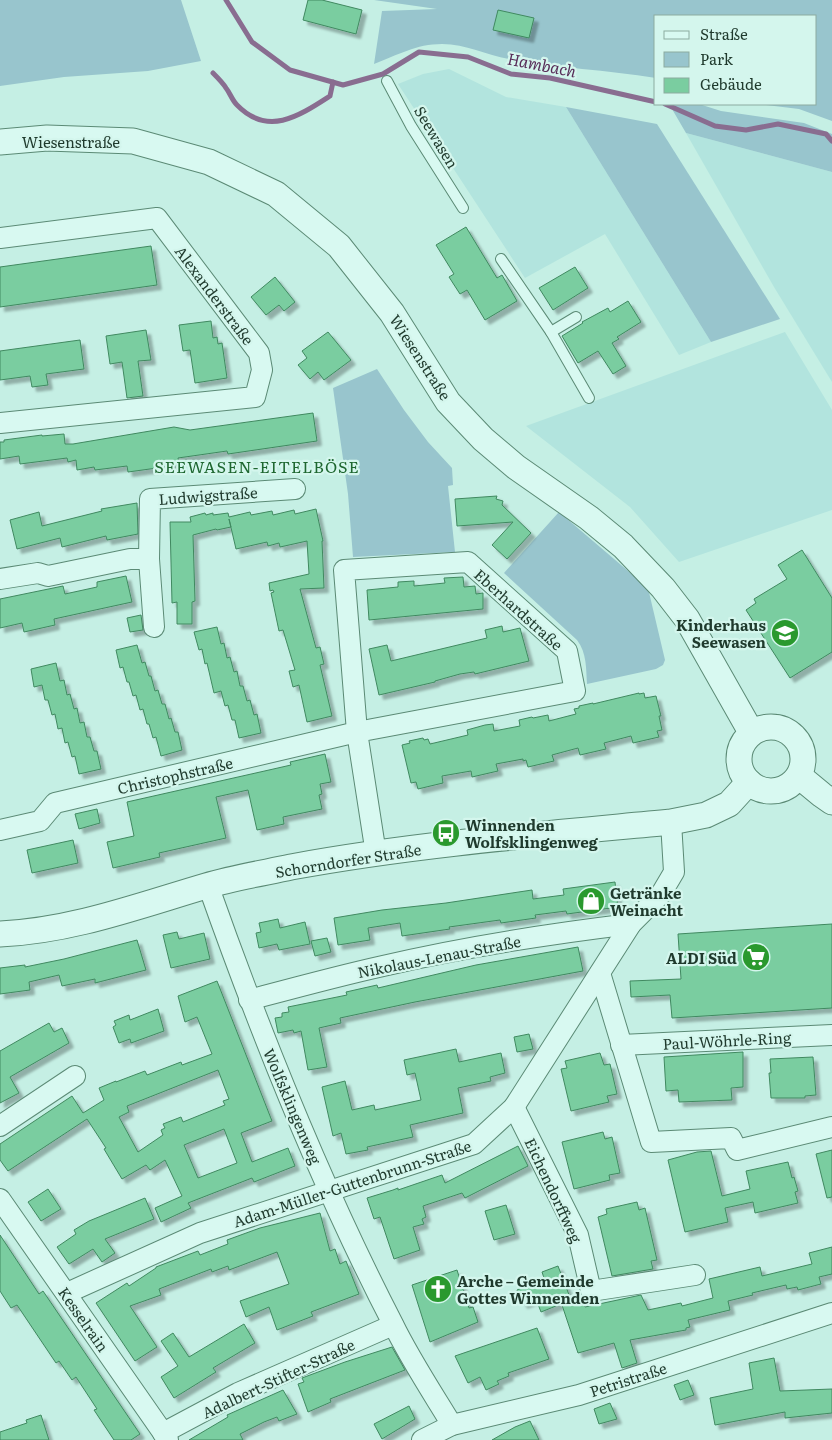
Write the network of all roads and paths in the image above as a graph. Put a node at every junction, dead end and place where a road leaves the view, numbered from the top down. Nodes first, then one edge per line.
1 (387, 81) dead end
2 (0, 142) edge
3 (463, 208) dead end
4 (0, 238) edge
5 (501, 259) dead end
6 (576, 317) dead end
7 (551, 332) junction
8 (589, 398) dead end
9 (0, 423) edge
10 (295, 489) dead end
11 (149, 559) junction
12 (0, 579) edge
13 (154, 626) dead end
14 (357, 732) junction
15 (752, 732) junction
16 (799, 776) junction
17 (749, 782) junction
18 (832, 802) edge
19 (671, 822) junction
20 (0, 830) edge
21 (376, 854) junction
22 (208, 885) junction
23 (631, 924) junction
24 (0, 934) edge
25 (600, 973) junction
26 (249, 1000) junction
27 (832, 1035) edge
28 (621, 1045) junction
29 (76, 1076) dead end
30 (514, 1107) junction
31 (0, 1126) edge
32 (832, 1127) edge
33 (328, 1191) junction
34 (0, 1199) edge
35 (695, 1275) dead end
36 (66, 1293) junction
37 (832, 1313) edge
38 (393, 1326) junction
39 (452, 1425) junction
40 (165, 1437) edge
41 (422, 1440) edge

1 - 3 lane, Seewasen
2 - 15 street, Wiesenstraße
4 - 9 street, Alexanderstraße
5 - 7 lane
6 - 7 lane
7 - 8 lane
10 - 11 street, Ludwigstraße
11 - 12 street
11 - 13 street, Ludwigstraße
14 - 14 street, Eberhardstraße
14 - 20 street, Christophstraße
14 - 21 street, Eberhardstraße
15 - 16 street
15 - 17 street
16 - 17 street
16 - 18 street
17 - 19 street, Schorndorfer Straße
19 - 21 street, Schorndorfer Straße
19 - 23 street, Adam-Müller-Guttenbrunn-Straße
21 - 22 street, Schorndorfer Straße
22 - 24 street, Schorndorfer Straße
22 - 26 street, Wolfsklingenweg
23 - 25 street, Adam-Müller-Guttenbrunn-Straße
23 - 26 street, Nikolaus-Lenau-Straße
25 - 28 street
25 - 30 street, Adam-Müller-Guttenbrunn-Straße
26 - 33 street, Wolfsklingenweg
27 - 28 street, Paul-Wöhrle-Ring
28 - 32 street
29 - 31 street
30 - 33 street, Adam-Müller-Guttenbrunn-Straße
30 - 35 street, Eichendorffweg
33 - 36 street, Adam-Müller-Guttenbrunn-Straße
33 - 38 street, Wolfsklingenweg
34 - 36 street, Kesselrain
36 - 40 street, Kesselrain
37 - 39 street, Petristraße
38 - 39 street, Wolfsklingenweg
38 - 40 street, Adalbert-Stifter-Straße
39 - 41 street, Petristraße

